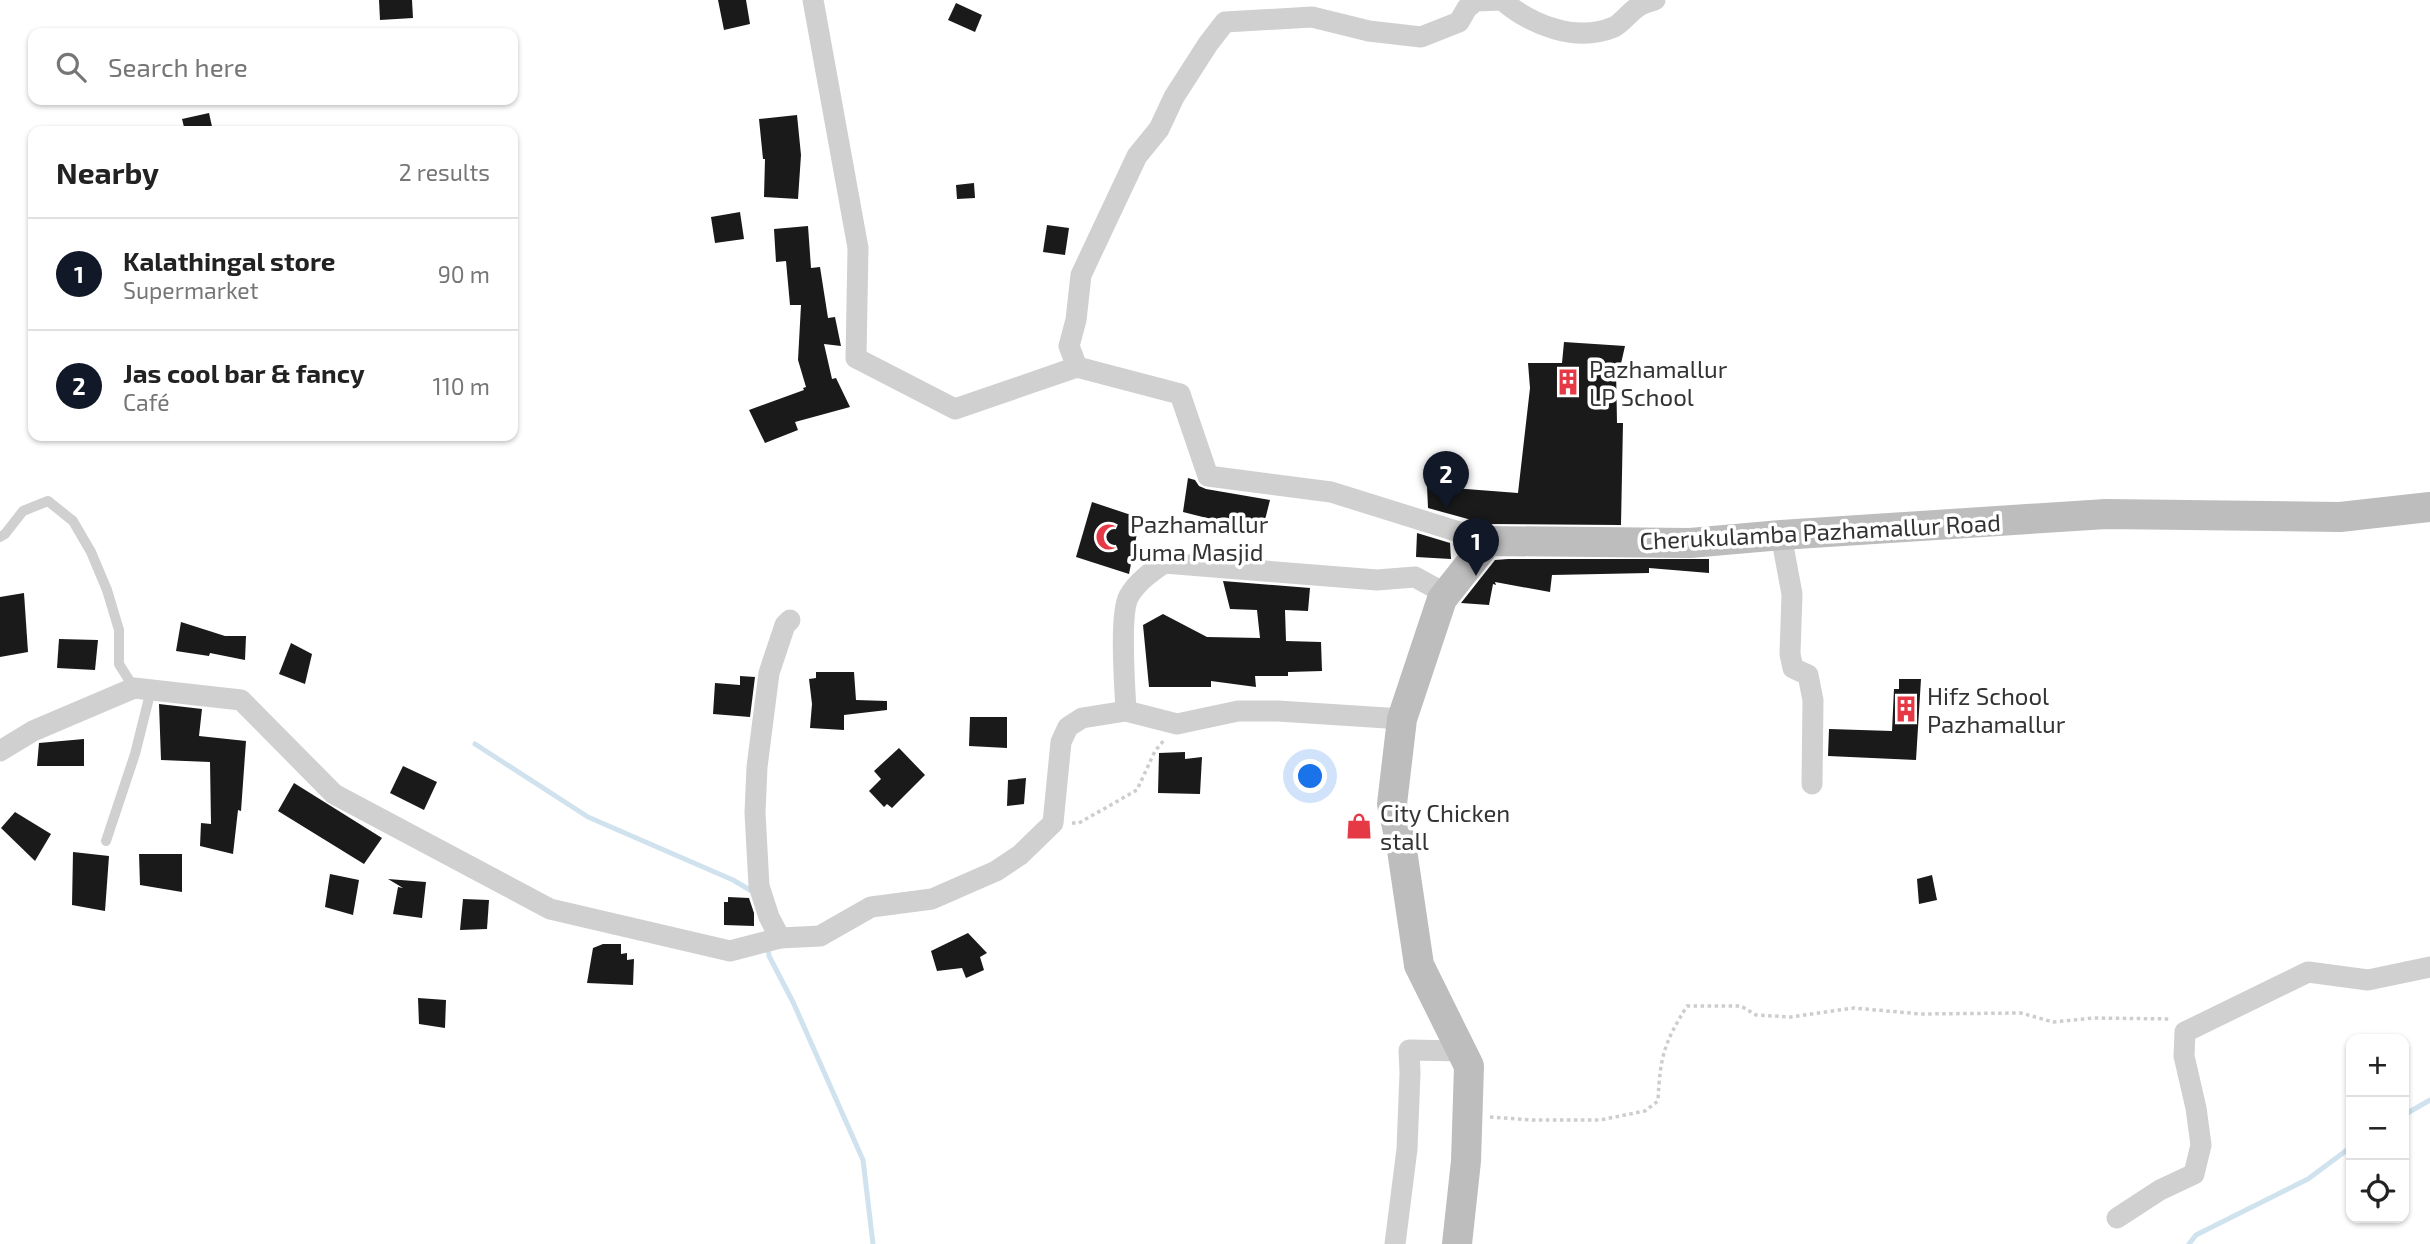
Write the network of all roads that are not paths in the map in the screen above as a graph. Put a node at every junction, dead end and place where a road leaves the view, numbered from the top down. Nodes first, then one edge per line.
1 (813, 0) edge
2 (1655, 0) edge
3 (1077, 367) junction
4 (2430, 507) edge
5 (1781, 535) junction
6 (0, 537) edge
7 (1488, 541) junction
8 (1446, 593) junction
9 (790, 620) dead end
10 (142, 689) junction
11 (1126, 711) junction
12 (1402, 719) junction
13 (0, 751) edge
14 (1812, 783) dead end
15 (106, 841) dead end
16 (779, 938) junction
17 (2430, 967) edge
18 (1462, 1051) junction
19 (2117, 1219) dead end
20 (1395, 1244) edge
21 (1457, 1244) edge

1 - 3 street
2 - 3 street
3 - 7 street
4 - 5 street, Cherukulamba Pazhamallur Road
5 - 7 street, Cherukulamba Pazhamallur Road
5 - 14 street
6 - 10 lane
7 - 8 street
8 - 11 street
8 - 12 street
9 - 16 street
10 - 13 street
10 - 15 lane
10 - 16 street
11 - 12 street
11 - 16 street
12 - 18 street
17 - 19 street
18 - 20 street
18 - 21 street

